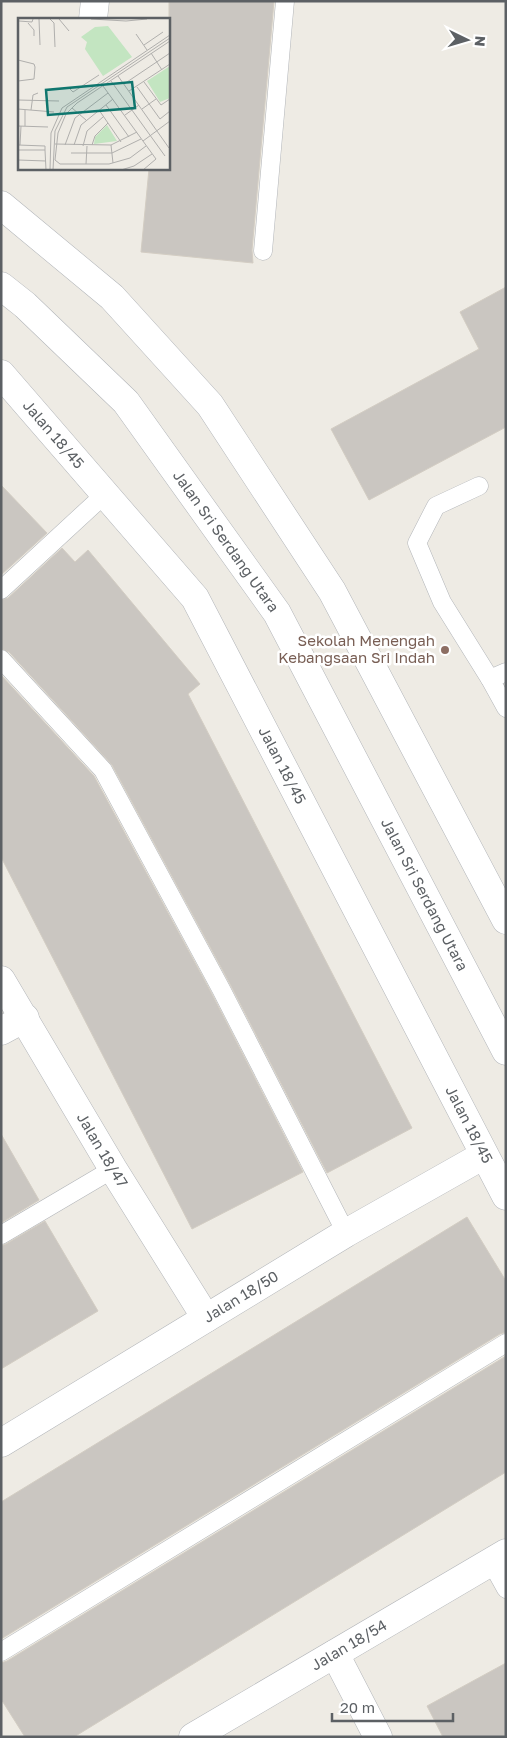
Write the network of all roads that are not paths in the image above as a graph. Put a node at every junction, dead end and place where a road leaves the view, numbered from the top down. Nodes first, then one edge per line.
1 (95, 1) edge
2 (285, 1) edge
3 (93, 18) edge
4 (1, 205) edge
5 (263, 251) dead end
6 (1, 286) edge
7 (1, 374) edge
8 (479, 486) dead end
9 (105, 494) junction
10 (1, 590) edge
11 (1, 659) edge
12 (498, 675) edge
13 (506, 708) edge
14 (506, 920) edge
15 (1, 980) edge
16 (25, 1018) junction
17 (1, 1031) edge
18 (506, 1051) edge
19 (484, 1155) junction
20 (113, 1168) junction
21 (506, 1196) edge
22 (346, 1233) junction
23 (1, 1235) edge
24 (206, 1318) junction
25 (506, 1343) edge
26 (1, 1443) edge
27 (498, 1558) edge
28 (506, 1589) edge
29 (1, 1652) edge
30 (335, 1654) junction
31 (193, 1737) edge
32 (378, 1737) edge

1 - 3 street
2 - 5 lane
4 - 14 street
6 - 18 street, Jalan Sri Serdang Utara
7 - 9 street, Jalan 18/45
8 - 12 lane
9 - 10 lane
9 - 19 street, Jalan 18/45
11 - 22 lane
12 - 13 lane
15 - 16 street, Jalan 18/47
16 - 17 street
16 - 20 street, Jalan 18/47
19 - 21 street, Jalan 18/45
19 - 22 street, Jalan 18/50
20 - 23 lane
20 - 24 street, Jalan 18/47
22 - 24 street, Jalan 18/50
24 - 26 street, Jalan 18/50
25 - 29 lane
27 - 28 lane
27 - 30 street, Jalan 18/54
30 - 31 street, Jalan 18/54
30 - 32 street

